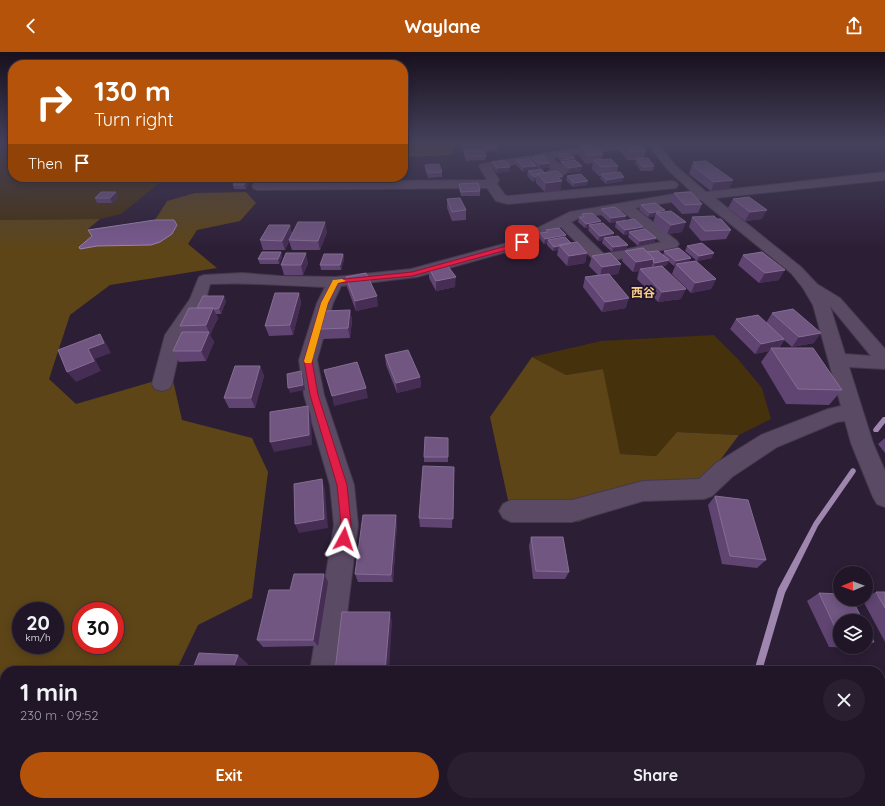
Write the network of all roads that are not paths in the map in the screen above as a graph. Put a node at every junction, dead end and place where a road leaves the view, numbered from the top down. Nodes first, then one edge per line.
1 (492, 178) edge
2 (683, 178) edge
3 (865, 178) edge
4 (491, 184) junction
5 (689, 184) junction
6 (258, 186) dead end
7 (702, 196) junction
8 (624, 206) junction
9 (562, 222) junction
10 (335, 282) junction
11 (810, 286) junction
12 (838, 360) junction
13 (885, 362) edge
14 (162, 384) dead end
15 (854, 413) junction
16 (885, 497) edge
17 (511, 511) dead end
18 (326, 666) edge

1 - 4 street
2 - 5 street
3 - 7 street
4 - 5 street
4 - 6 street
5 - 7 street
7 - 8 street
7 - 11 street
8 - 9 street
8 - 9 street
9 - 10 street
10 - 14 street
10 - 18 street
11 - 12 street
11 - 13 street
12 - 13 street
12 - 15 street
15 - 16 street
15 - 17 street

